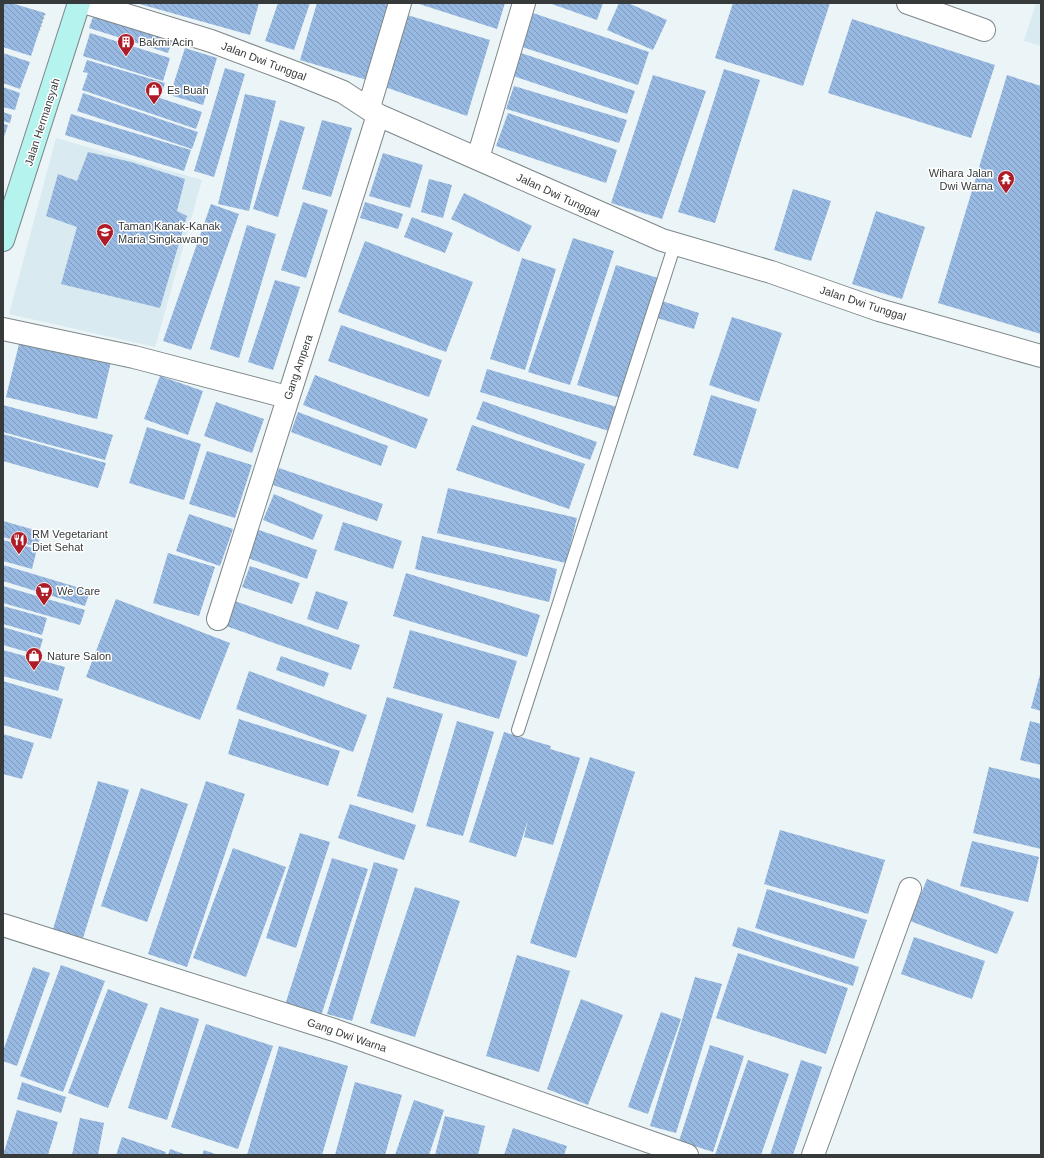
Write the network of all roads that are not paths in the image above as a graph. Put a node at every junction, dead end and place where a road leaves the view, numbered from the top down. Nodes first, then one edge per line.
1 (79, 3) edge
2 (87, 3) edge
3 (400, 3) edge
4 (524, 3) edge
5 (908, 3) edge
6 (984, 30) dead end
7 (373, 111) junction
8 (478, 158) junction
9 (3, 240) edge
10 (675, 244) junction
11 (3, 329) edge
12 (1041, 356) edge
13 (287, 397) junction
14 (218, 619) dead end
15 (518, 730) dead end
16 (910, 889) dead end
17 (3, 925) edge
18 (687, 1155) edge
19 (813, 1155) edge

1 - 9 street, Jalan Hermansyah
2 - 7 street, Jalan Dwi Tunggal
3 - 7 street, Gang Ampera
4 - 8 street
5 - 6 street
7 - 8 street, Jalan Dwi Tunggal
7 - 13 street, Gang Ampera
8 - 10 street, Jalan Dwi Tunggal
10 - 12 street, Jalan Dwi Tunggal
10 - 15 lane
11 - 13 street
13 - 14 street, Gang Ampera
16 - 19 street
17 - 18 street, Gang Dwi Warna

